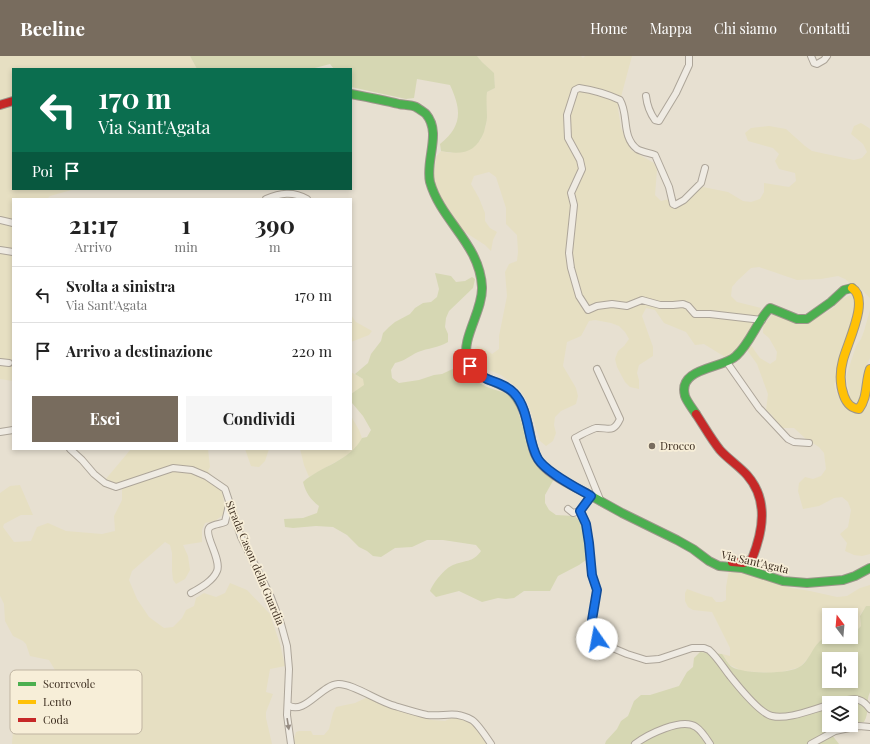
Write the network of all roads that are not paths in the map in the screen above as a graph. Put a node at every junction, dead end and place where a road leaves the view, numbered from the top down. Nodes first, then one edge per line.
1 (689, 56) edge
2 (811, 56) edge
3 (827, 56) edge
4 (352, 94) edge
5 (646, 96) dead end
6 (12, 101) edge
7 (0, 105) edge
8 (705, 168) dead end
9 (270, 198) edge
10 (304, 198) edge
11 (0, 220) edge
12 (12, 223) edge
13 (0, 250) edge
14 (12, 252) edge
15 (762, 320) junction
16 (726, 361) junction
17 (0, 362) edge
18 (9, 363) dead end
19 (597, 369) dead end
20 (870, 369) edge
21 (12, 430) edge
22 (0, 432) edge
23 (809, 443) dead end
24 (71, 450) edge
25 (591, 496) junction
26 (601, 502) junction
27 (230, 505) junction
28 (568, 509) dead end
29 (580, 511) junction
30 (713, 564) junction
31 (870, 568) edge
32 (191, 593) dead end
33 (858, 700) edge
34 (288, 705) junction
35 (822, 707) edge
36 (870, 709) edge
37 (870, 727) edge
38 (291, 744) edge
39 (491, 744) edge
40 (635, 744) edge
41 (710, 744) edge
42 (811, 744) edge

1 - 5 street
2 - 3 street
4 - 25 street, Via Sant'Agata
6 - 7 street
8 - 15 street
9 - 10 street
11 - 12 street
13 - 14 street
15 - 16 street
15 - 20 street
16 - 23 street
16 - 30 street
17 - 18 street
19 - 26 street
21 - 22 street
24 - 27 street, Strada Cason della Guardia
25 - 26 street, Via Sant'Agata
25 - 29 street
26 - 30 street, Via Sant'Agata
27 - 32 street
27 - 34 street, Strada Cason della Guardia
28 - 29 street
29 - 35 street
30 - 31 street, Via Sant'Agata
33 - 36 street
34 -> 38 street, Strada Cason della Guardia
34 - 39 street
37 - 42 street
40 - 41 street

